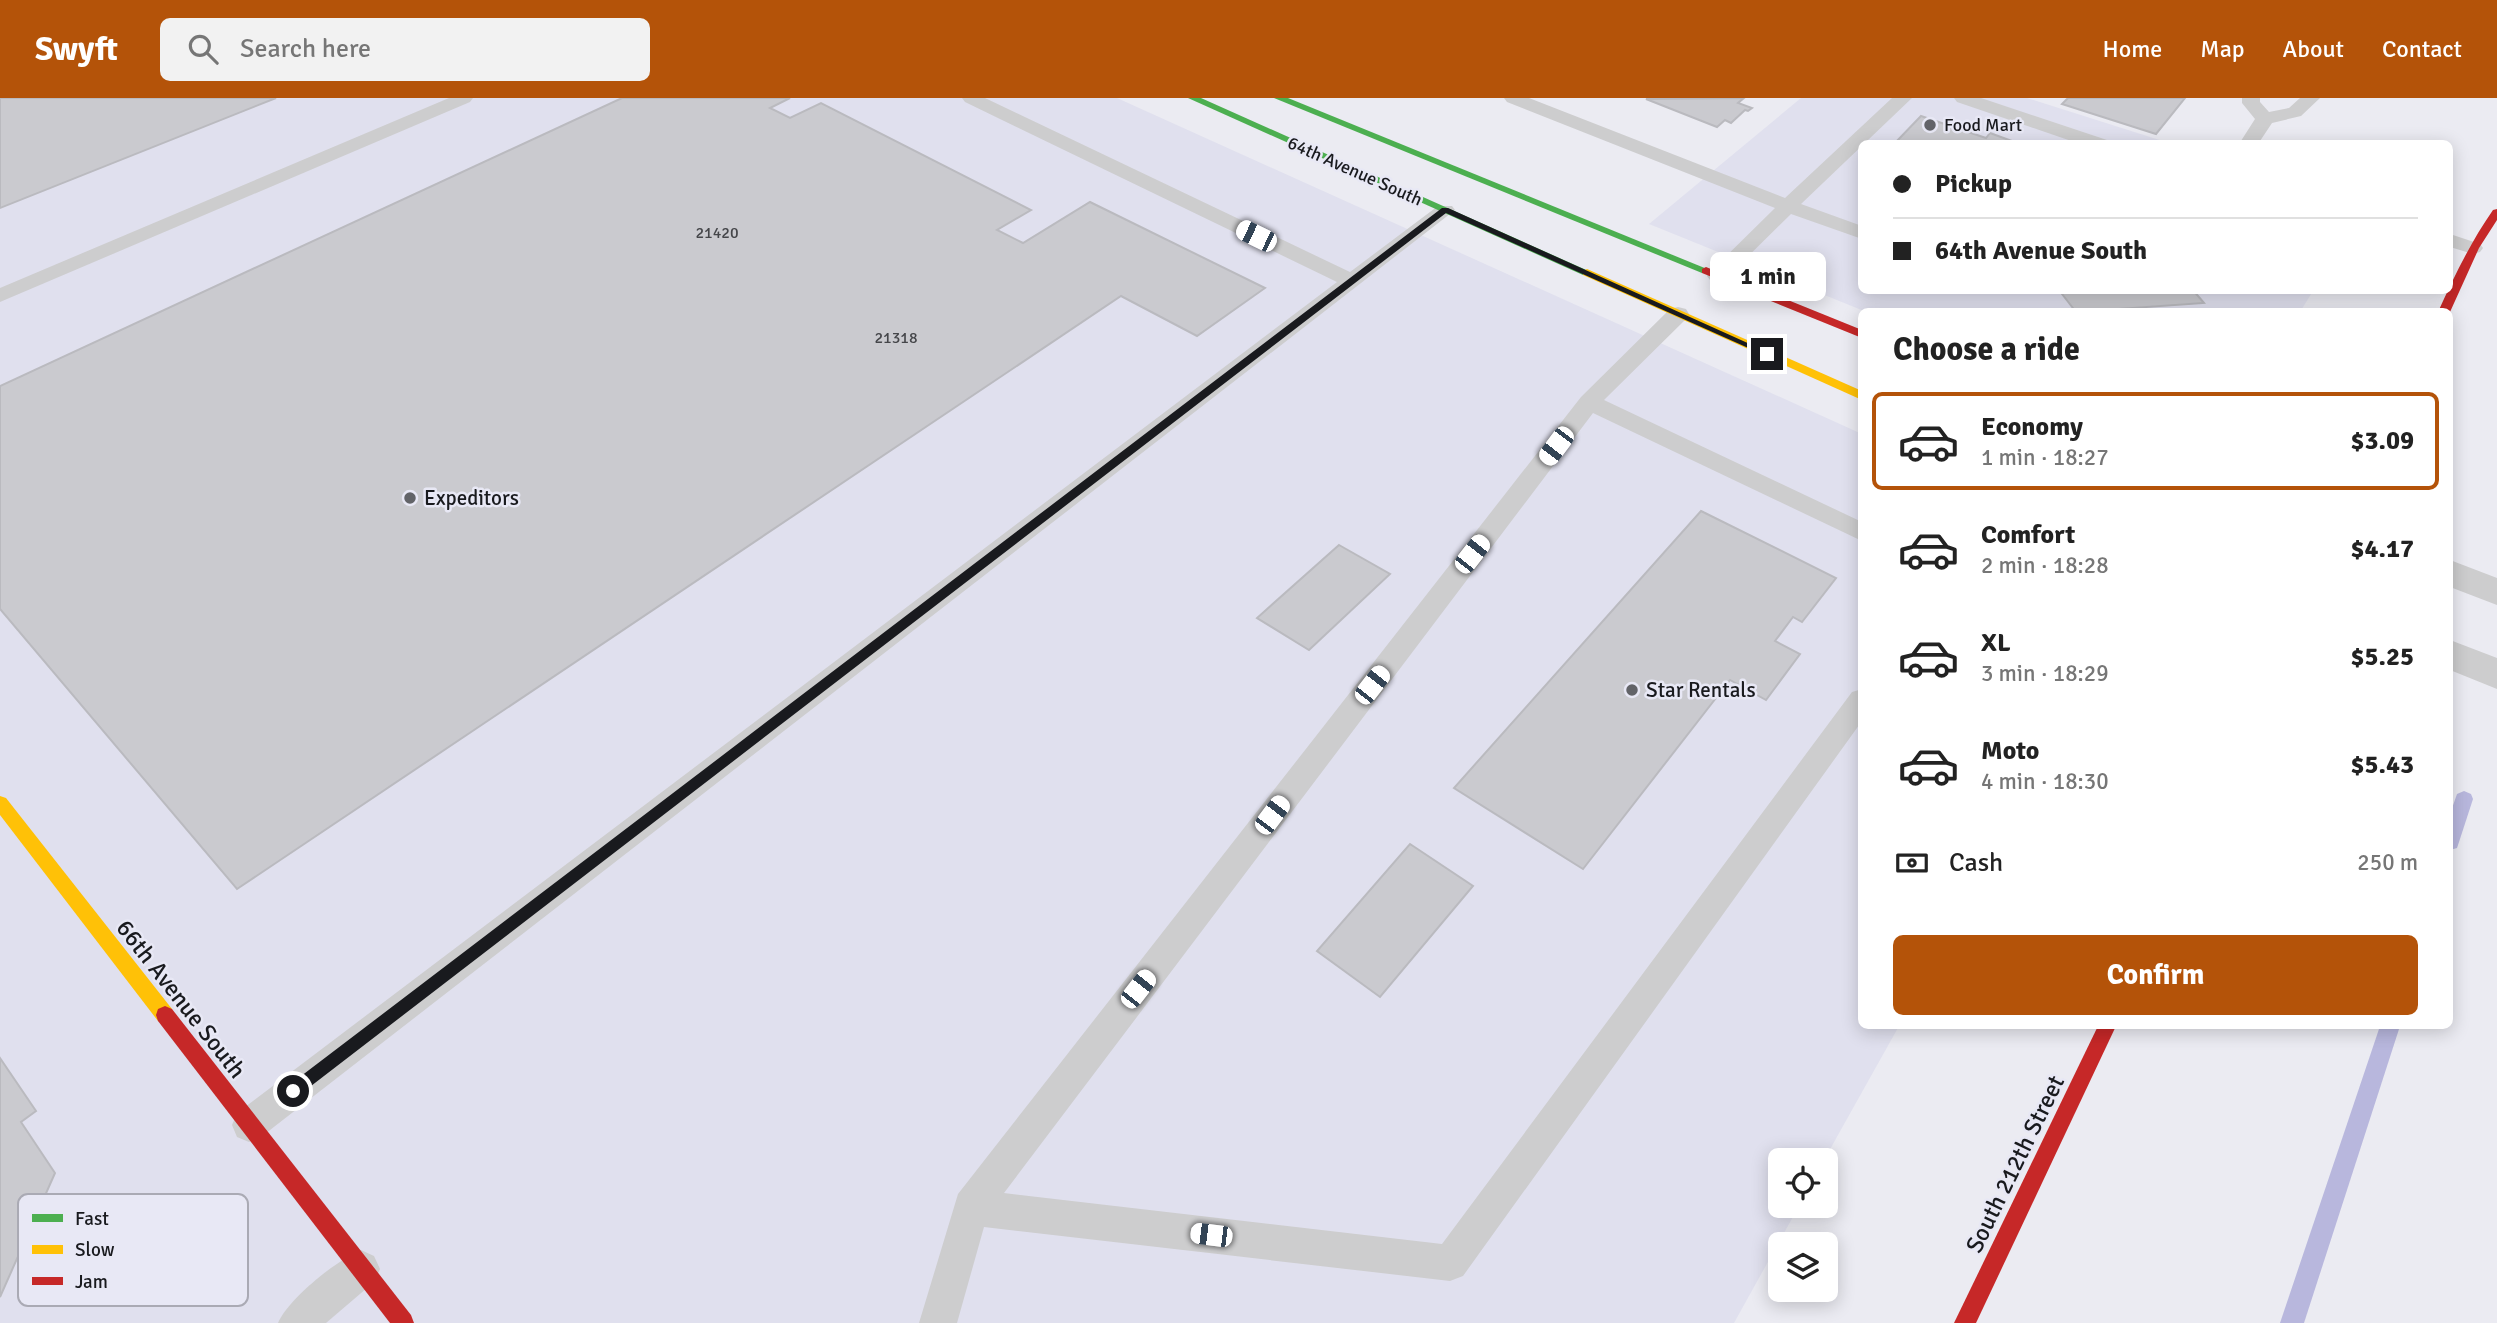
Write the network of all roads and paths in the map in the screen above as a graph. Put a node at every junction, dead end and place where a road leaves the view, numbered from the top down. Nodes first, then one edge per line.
1 (464, 98) edge
2 (971, 98) edge
3 (1193, 98) edge
4 (1279, 98) edge
5 (1513, 98) edge
6 (1903, 98) edge
7 (1963, 98) edge
8 (2251, 98) edge
9 (2311, 98) edge
10 (2265, 119) junction
11 (1858, 140) edge
12 (1858, 140) edge
13 (2088, 140) edge
14 (2251, 140) edge
15 (1788, 206) junction
16 (1445, 210) junction
17 (2497, 212) edge
18 (1858, 232) edge
19 (2453, 241) edge
20 (2473, 248) junction
21 (1717, 276) junction
22 (1351, 281) junction
23 (2453, 292) edge
24 (0, 296) edge
25 (1678, 314) junction
26 (1858, 332) edge
27 (1858, 394) edge
28 (1589, 402) junction
29 (1858, 530) edge
30 (2453, 574) edge
31 (2497, 592) edge
32 (2453, 655) edge
33 (2497, 674) edge
34 (1858, 705) edge
35 (0, 803) edge
36 (2106, 1029) edge
37 (249, 1125) junction
38 (971, 1207) junction
39 (361, 1269) junction
40 (297, 1323) edge
41 (402, 1323) edge
42 (938, 1323) edge
43 (1965, 1323) edge

1 - 24 lane
2 - 22 lane
3 - 16 street, 64th Avenue South
4 - 21 street, 64th Avenue South
5 - 15 lane
6 - 11 lane
7 - 13 lane
8 - 10 lane
9 - 10 lane
10 - 14 lane
12 - 15 lane
15 - 18 lane
15 - 21 lane
16 - 22 lane
16 - 25 street, 64th Avenue South
17 - 20 street
19 - 20 lane
20 - 23 street
21 - 26 street, 64th Avenue South
22 - 37 lane
25 - 27 street, 64th Avenue South
25 - 28 lane
28 - 29 lane
28 - 38 lane
30 - 31 street
32 - 33 street
34 - 38 lane
35 - 37 street, 66th Avenue South
36 - 43 street, South 212th Street
37 - 39 street, 66th Avenue South
38 - 42 lane
39 - 40 lane
39 - 41 street, 66th Avenue South

